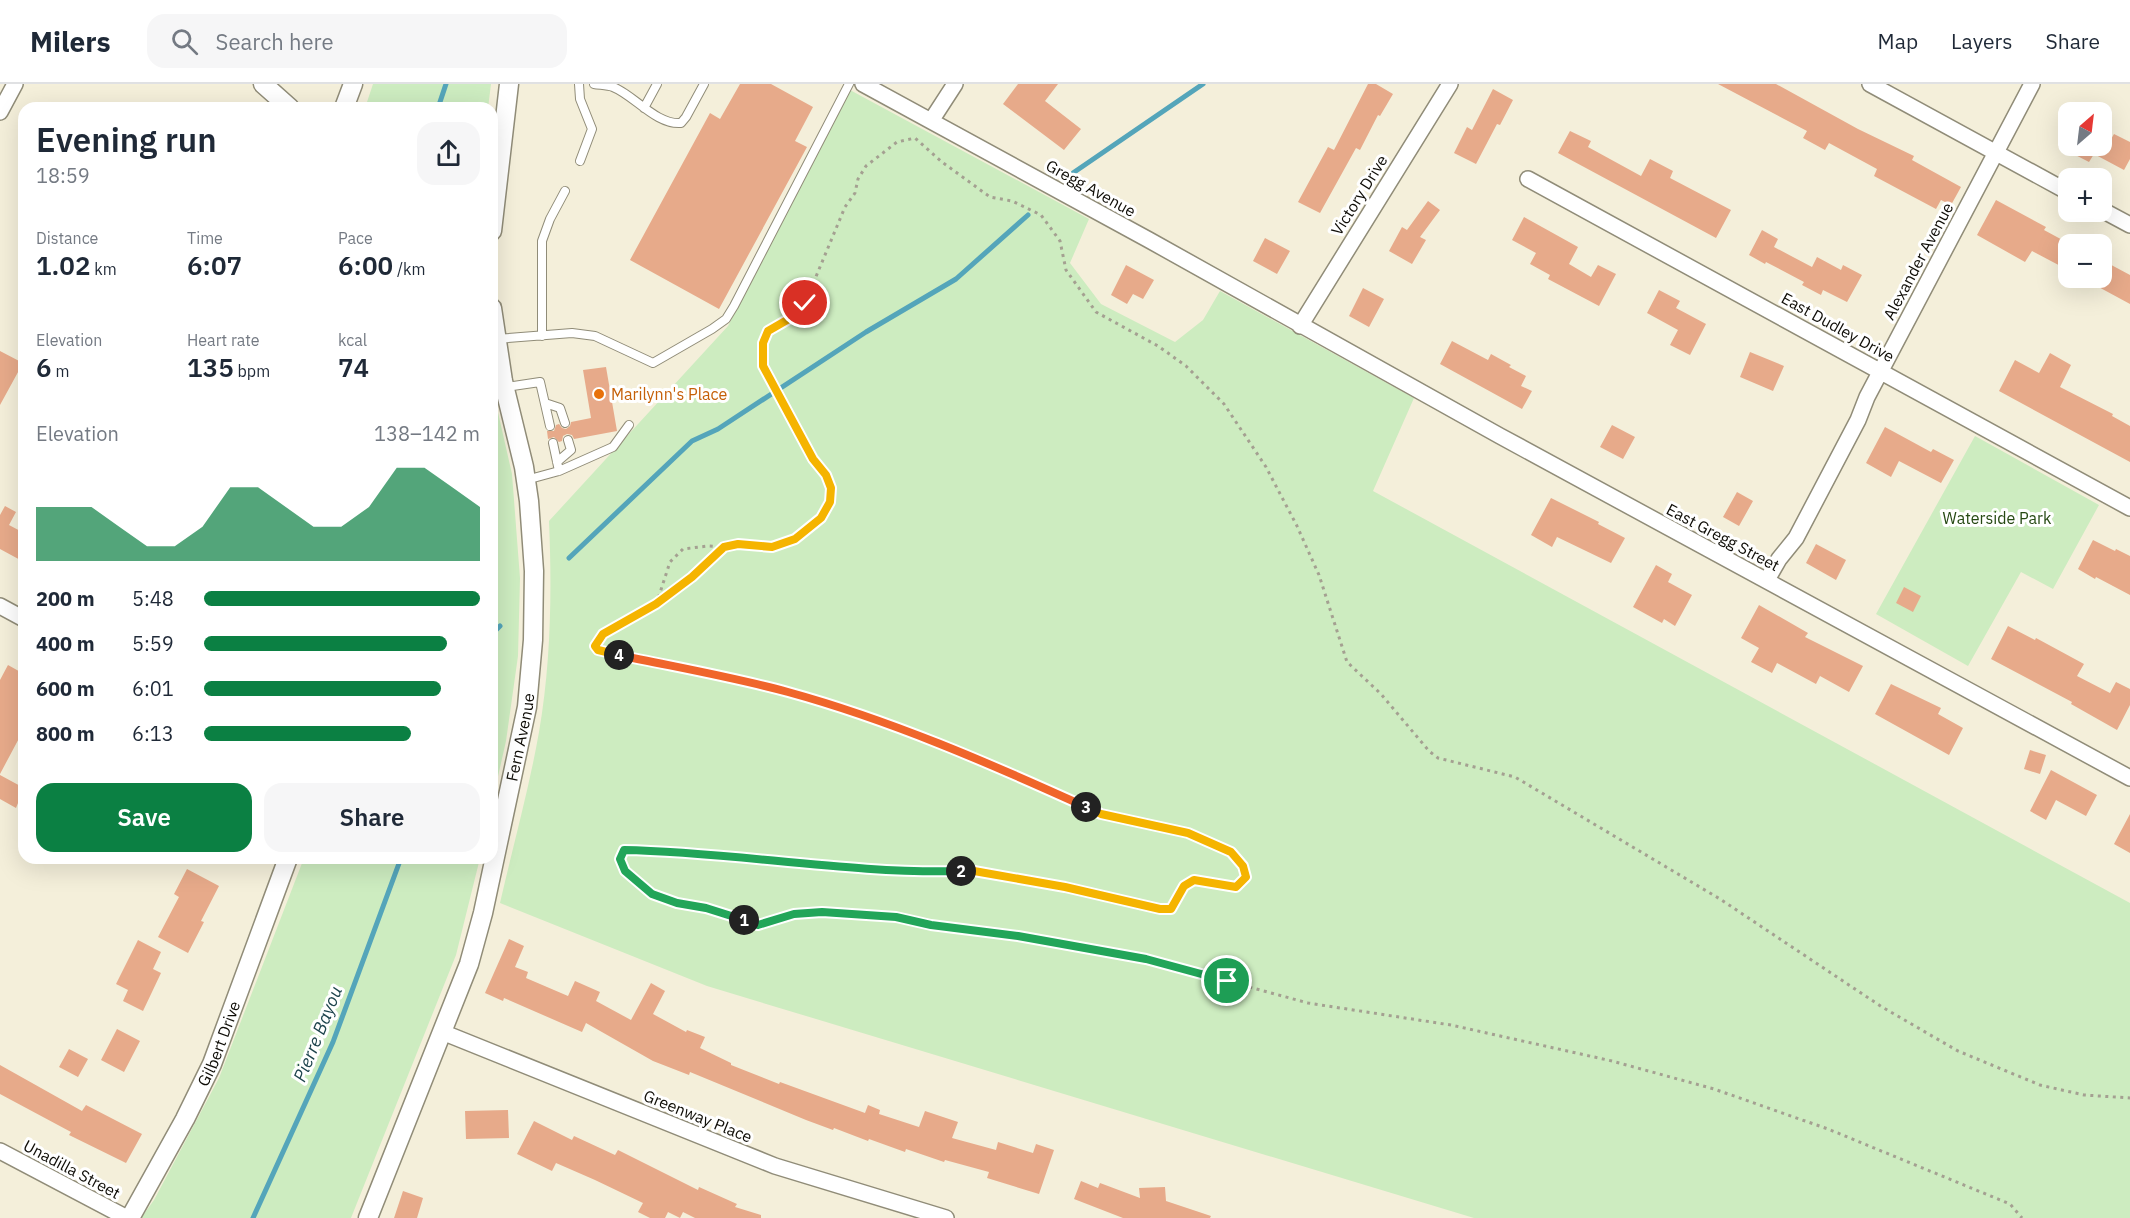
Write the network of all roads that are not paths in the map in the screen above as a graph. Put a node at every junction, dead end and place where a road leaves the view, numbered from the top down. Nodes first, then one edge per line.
1 (15, 84) edge
2 (262, 84) edge
3 (353, 84) edge
4 (509, 84) edge
5 (579, 84) edge
6 (594, 84) edge
7 (657, 84) edge
8 (704, 84) edge
9 (849, 84) edge
10 (863, 84) edge
11 (955, 84) edge
12 (1450, 84) edge
13 (1870, 84) edge
14 (2032, 84) edge
15 (615, 86) edge
16 (283, 102) edge
17 (346, 102) edge
18 (644, 108) junction
19 (0, 112) edge
20 (931, 121) junction
21 (1996, 152) junction
22 (580, 161) dead end
23 (498, 179) edge
24 (1528, 179) dead end
25 (2058, 186) edge
26 (565, 191) dead end
27 (2112, 215) edge
28 (2130, 225) edge
29 (1300, 326) junction
30 (542, 336) junction
31 (498, 339) edge
32 (498, 353) edge
33 (1880, 371) junction
34 (505, 387) junction
35 (545, 404) junction
36 (565, 423) dead end
37 (629, 425) dead end
38 (550, 426) dead end
39 (568, 440) dead end
40 (554, 442) dead end
41 (557, 462) junction
42 (559, 471) junction
43 (526, 480) junction
44 (2130, 508) edge
45 (1767, 580) junction
46 (0, 608) edge
47 (18, 616) edge
48 (2130, 777) edge
49 (498, 843) edge
50 (286, 864) edge
51 (493, 864) edge
52 (442, 1032) junction
53 (0, 1151) edge
54 (129, 1218) edge
55 (368, 1218) edge
56 (946, 1218) edge

1 - 19 street
2 - 16 street
3 - 17 street
4 - 23 street
5 - 22 lane
6 - 15 lane
7 - 18 lane
8 - 18 lane
9 - 30 lane
10 - 20 street, Gregg Avenue
11 - 20 street
12 - 29 street, Victory Drive
13 - 21 street
14 - 21 street, Alexander Avenue
15 - 18 lane
20 - 29 street, Gregg Avenue
21 - 25 street
21 - 33 street, Alexander Avenue
24 - 33 street, East Dudley Drive
26 - 30 lane
27 - 28 street
29 - 45 street, East Gregg Street
30 - 31 lane
32 - 34 street, Fern Avenue
33 - 44 street, East Dudley Drive
33 - 45 street, Alexander Avenue
34 - 35 lane
34 - 43 street, Fern Avenue
35 - 36 lane
35 - 38 lane
37 - 42 lane
39 - 41 lane
40 - 41 lane
41 - 42 lane
42 - 43 lane
43 - 49 street, Fern Avenue
45 - 48 street, East Gregg Street
46 - 47 street
50 - 54 street, Gilbert Drive
51 - 52 street, Fern Avenue
52 - 55 street, Fern Avenue
52 - 56 street, Greenway Place
53 - 54 street, Unadilla Street

